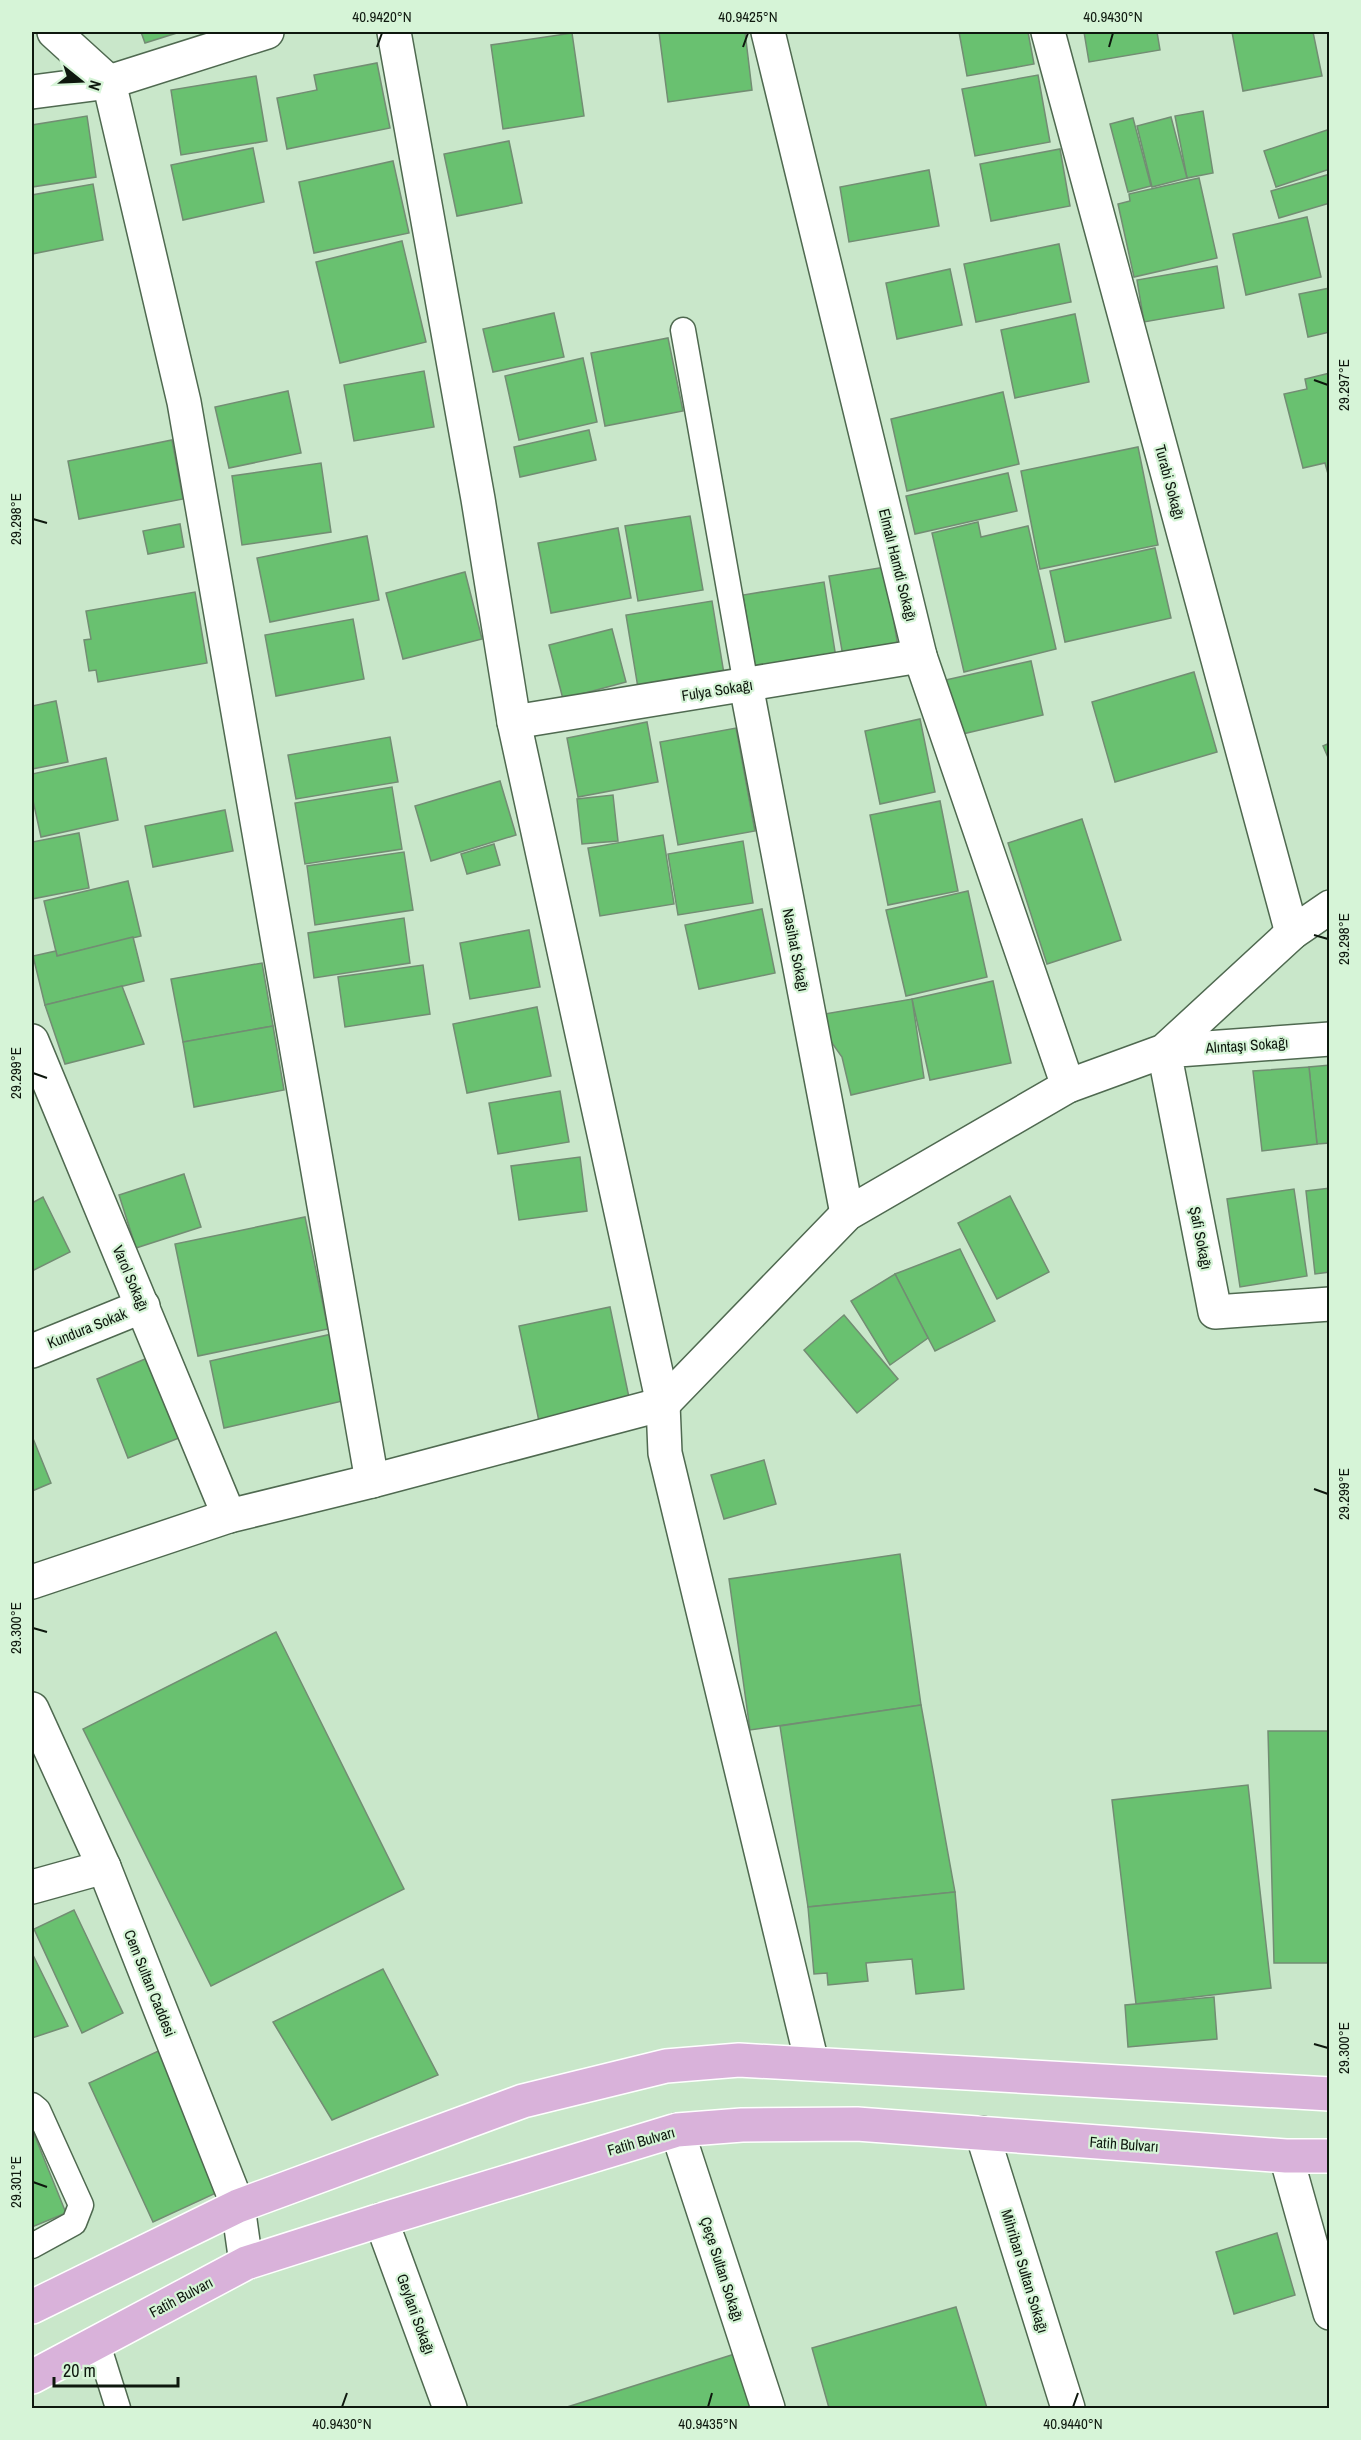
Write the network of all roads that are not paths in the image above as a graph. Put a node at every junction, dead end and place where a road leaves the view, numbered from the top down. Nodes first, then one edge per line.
1 (54, 32) edge
2 (267, 32) edge
3 (394, 32) edge
4 (768, 32) edge
5 (1048, 32) edge
6 (109, 82) junction
7 (32, 92) edge
8 (682, 330) dead end
9 (920, 656) junction
10 (746, 685) junction
11 (514, 722) junction
12 (1329, 907) edge
13 (1292, 933) junction
14 (1329, 1039) edge
15 (32, 1041) edge
16 (1164, 1051) junction
17 (1068, 1086) junction
18 (847, 1214) junction
19 (1329, 1304) edge
20 (142, 1306) junction
21 (32, 1351) edge
22 (663, 1404) junction
23 (372, 1481) junction
24 (230, 1516) junction
25 (32, 1582) edge
26 (32, 1709) edge
27 (104, 1867) junction
28 (32, 1887) edge
29 (812, 2063) junction
30 (1329, 2094) edge
31 (32, 2105) edge
32 (677, 2130) junction
33 (982, 2133) junction
34 (1287, 2156) junction
35 (1329, 2156) edge
36 (238, 2206) junction
37 (381, 2220) junction
38 (32, 2246) edge
39 (246, 2264) junction
40 (32, 2307) edge
41 (1329, 2313) edge
42 (97, 2342) junction
43 (32, 2377) edge
44 (118, 2409) edge
45 (450, 2409) edge
46 (768, 2409) edge
47 (1068, 2409) edge

1 - 6 street
2 - 6 street
3 - 11 street
4 - 9 street, Elmalı Hamdi Sokağı
5 - 13 street, Turabi Sokağı
6 - 7 street
6 - 23 street
8 - 10 lane
9 - 10 street, Fulya Sokağı
9 - 17 street, Elmalı Hamdi Sokağı
10 - 11 street, Fulya Sokağı
10 - 18 street, Nasihat Sokağı
11 - 22 street
12 - 13 street
13 - 16 street
14 - 16 street, Alıntaşı Sokağı
15 - 20 street, Varol Sokağı
16 - 17 street
16 - 19 street, Şafi Sokağı
17 - 18 street
18 - 22 street
20 - 21 street, Kundura Sokak
20 - 24 street, Varol Sokağı
22 - 23 street
22 - 29 street
23 - 24 street
24 - 25 street
26 - 27 street, Cem Sultan Caddesi
27 - 28 street
27 - 36 street, Cem Sultan Caddesi
29 - 30 main road
29 - 36 main road
31 - 38 lane
32 - 33 main road, Fatih Bulvarı
32 - 37 main road, Fatih Bulvarı
32 - 46 street, Çeçe Sultan Sokağı
33 - 34 main road, Fatih Bulvarı
33 - 47 street, Mihriban Sultan Sokağı
34 - 35 main road, Fatih Bulvarı
34 - 41 street
36 - 39 street, Cem Sultan Caddesi
36 - 40 main road
37 - 39 main road, Fatih Bulvarı
37 - 45 street, Geylani Sokağı
39 - 42 main road, Fatih Bulvarı
42 - 43 main road, Fatih Bulvarı
42 - 44 lane

